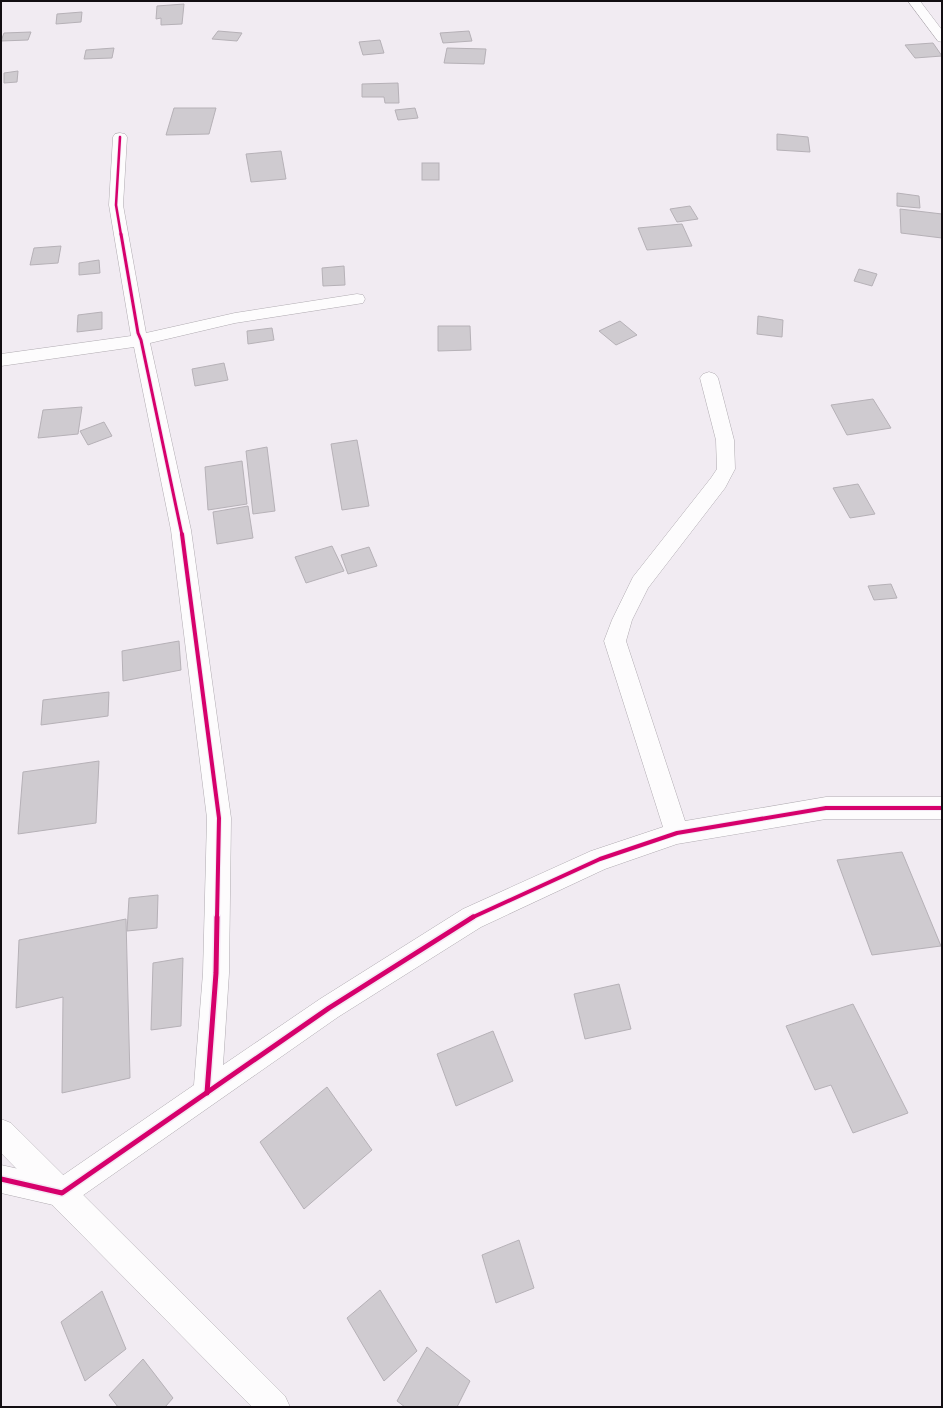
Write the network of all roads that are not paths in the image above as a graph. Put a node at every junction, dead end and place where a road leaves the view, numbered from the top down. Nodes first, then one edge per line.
1 (914, 1) edge
2 (942, 38) edge
3 (120, 137) dead end
4 (358, 299) dead end
5 (141, 340) junction
6 (1, 360) edge
7 (709, 378) dead end
8 (942, 808) edge
9 (677, 833) junction
10 (207, 1093) junction
11 (1, 1133) edge
12 (1, 1179) edge
13 (62, 1193) junction
14 (274, 1407) edge

1 - 2 street
3 - 5 street
4 - 5 street
5 - 6 street
5 - 10 street
7 - 9 street
8 - 9 street
9 - 10 street
10 - 13 street
11 - 13 street
12 - 13 street
13 - 14 street

